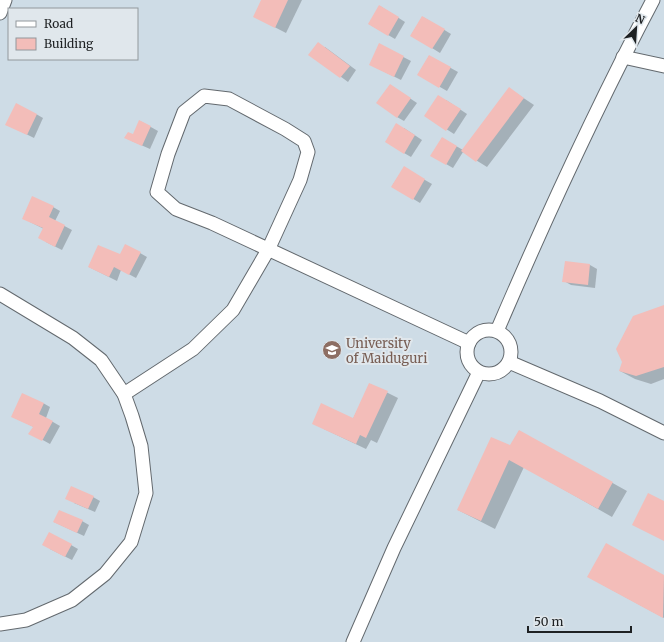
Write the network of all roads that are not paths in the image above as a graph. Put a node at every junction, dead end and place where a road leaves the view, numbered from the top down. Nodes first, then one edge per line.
1 (5, 0) edge
2 (653, 0) edge
3 (0, 13) edge
4 (623, 57) junction
5 (664, 66) edge
6 (268, 250) junction
7 (0, 294) edge
8 (497, 331) junction
9 (469, 343) junction
10 (509, 362) junction
11 (479, 372) junction
12 (124, 394) junction
13 (664, 433) edge
14 (0, 624) edge
15 (353, 642) edge

1 - 3 street
2 - 4 street
4 - 5 street
4 - 8 street
6 - 6 street
6 - 9 street
6 - 12 street
7 - 12 street
8 - 9 street
8 - 10 street
9 - 11 street
10 - 11 street
10 - 13 street
11 - 15 street
12 - 14 street

